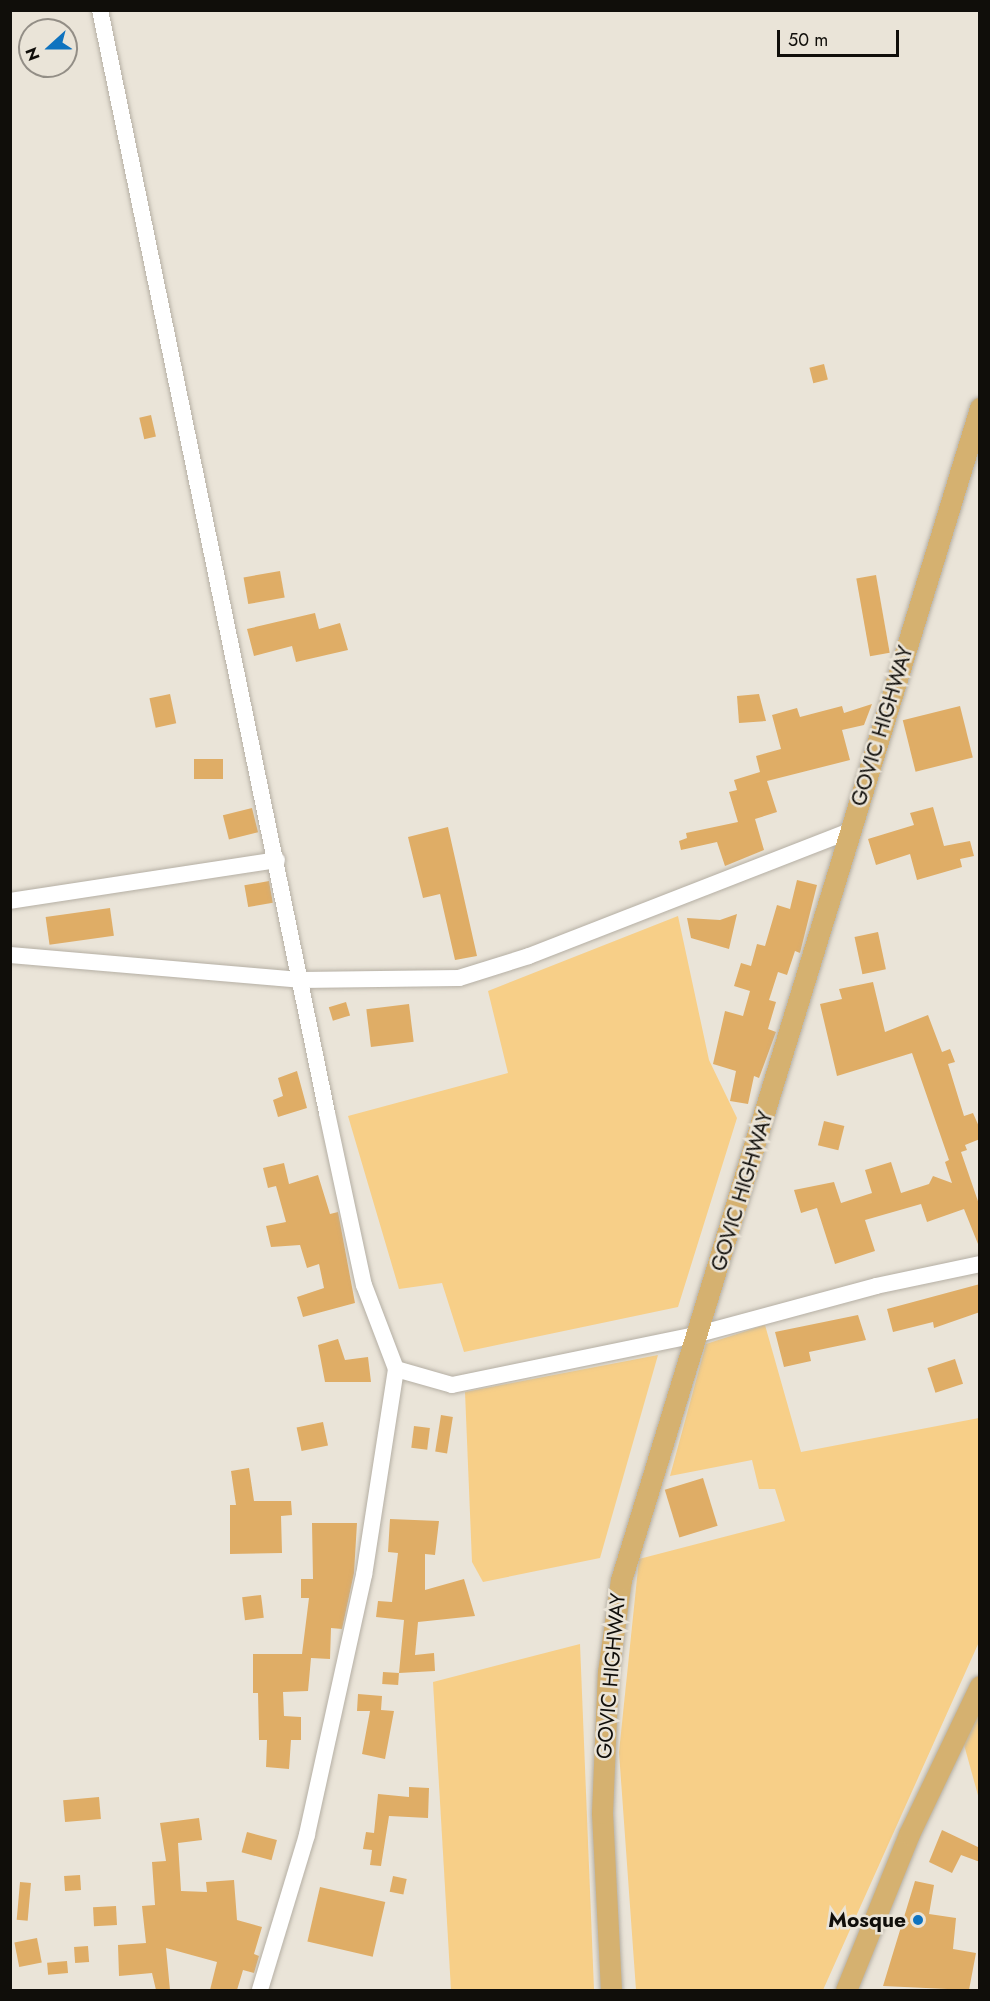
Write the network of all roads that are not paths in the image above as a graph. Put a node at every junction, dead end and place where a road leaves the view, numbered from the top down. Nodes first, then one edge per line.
1 (100, 10) edge
2 (980, 408) edge
3 (850, 831) junction
4 (277, 860) junction
5 (10, 901) edge
6 (10, 955) edge
7 (300, 980) junction
8 (980, 1264) edge
9 (694, 1335) junction
10 (396, 1369) junction
11 (980, 1686) edge
12 (260, 1990) edge
13 (611, 1990) edge
14 (846, 1990) edge

1 - 4 street
2 - 3 main road, GOVIC HIGHWAY
3 - 7 street
3 - 9 main road, GOVIC HIGHWAY
4 - 5 street
4 - 7 street
6 - 7 street
7 - 10 street
8 - 9 street
9 - 10 street
9 - 13 main road, GOVIC HIGHWAY
10 - 12 street
11 - 14 main road

